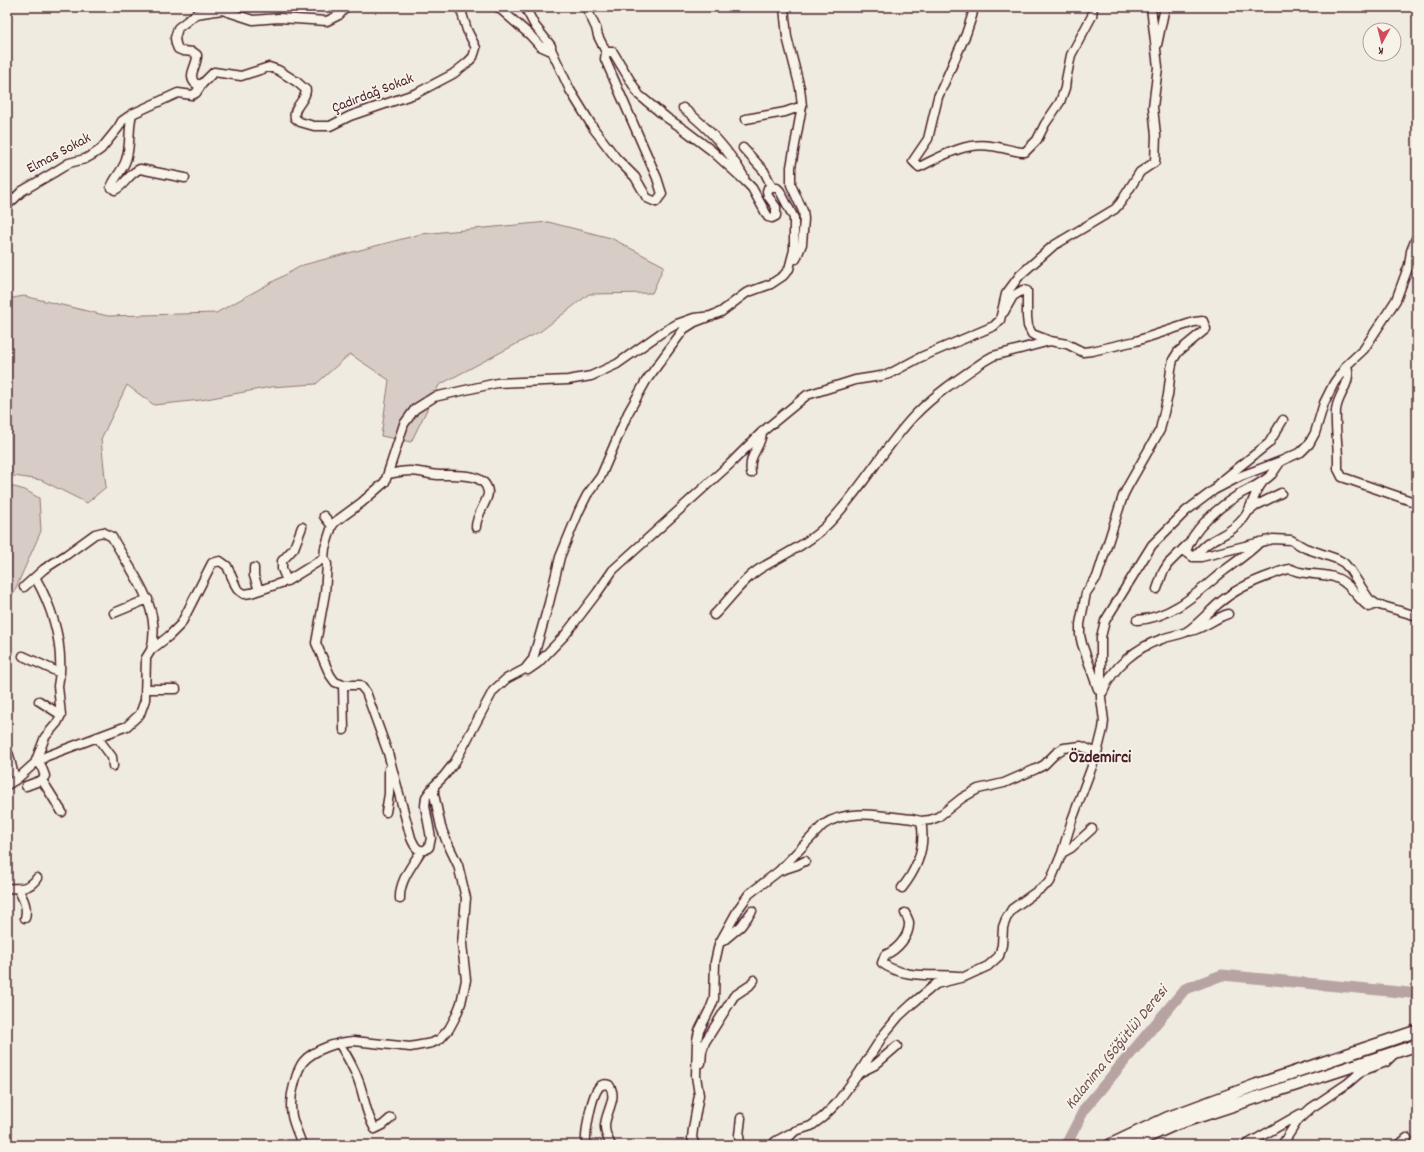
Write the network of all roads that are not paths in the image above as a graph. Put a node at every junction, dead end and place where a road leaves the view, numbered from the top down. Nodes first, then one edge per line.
1 (346, 7) edge
2 (460, 7) edge
3 (498, 7) edge
4 (525, 7) edge
5 (586, 7) edge
6 (784, 7) edge
7 (974, 7) edge
8 (1093, 7) edge
9 (1151, 7) edge
10 (1165, 7) edge
11 (551, 49) junction
12 (1156, 50) junction
13 (606, 52) junction
14 (202, 84) junction
15 (802, 106) junction
16 (683, 108) dead end
17 (132, 114) junction
18 (746, 119) dead end
19 (743, 148) dead end
20 (185, 178) dead end
21 (745, 181) junction
22 (772, 187) junction
23 (7, 205) edge
24 (1417, 236) edge
25 (789, 269) junction
26 (712, 316) junction
27 (1000, 320) junction
28 (1050, 341) junction
29 (1347, 365) junction
30 (1283, 420) dead end
31 (762, 432) junction
32 (1281, 461) junction
33 (751, 473) dead end
34 (388, 474) junction
35 (1265, 480) junction
36 (1214, 490) junction
37 (1281, 493) dead end
38 (1417, 503) edge
39 (1248, 512) junction
40 (324, 516) dead end
41 (332, 526) junction
42 (302, 527) dead end
43 (476, 527) dead end
44 (1260, 542) junction
45 (1188, 544) junction
46 (1193, 557) junction
47 (324, 558) junction
48 (254, 568) dead end
49 (35, 577) junction
50 (287, 581) junction
51 (24, 588) dead end
52 (1157, 589) dead end
53 (259, 590) junction
54 (148, 599) junction
55 (1376, 604) junction
56 (114, 613) dead end
57 (1228, 614) dead end
58 (714, 615) dead end
59 (1417, 616) edge
60 (1137, 620) dead end
61 (1186, 632) junction
62 (152, 650) junction
63 (23, 656) dead end
64 (521, 672) junction
65 (60, 673) junction
66 (343, 685) junction
67 (145, 689) junction
68 (176, 689) dead end
69 (1101, 698) junction
70 (40, 701) dead end
71 (61, 715) junction
72 (344, 730) dead end
73 (97, 737) junction
74 (1097, 753) junction
75 (7, 754) edge
76 (389, 758) junction
77 (37, 761) junction
78 (113, 766) dead end
79 (18, 779) junction
80 (42, 780) junction
81 (7, 785) edge
82 (26, 786) dead end
83 (434, 786) junction
84 (62, 812) dead end
85 (386, 812) dead end
86 (921, 821) junction
87 (1092, 829) dead end
88 (421, 851) junction
89 (1062, 854) junction
90 (805, 861) dead end
91 (779, 871) junction
92 (37, 878) dead end
93 (7, 888) edge
94 (18, 888) junction
95 (902, 888) dead end
96 (400, 899) dead end
97 (752, 911) dead end
98 (905, 912) dead end
99 (25, 918) dead end
100 (720, 944) junction
101 (964, 977) junction
102 (754, 980) dead end
103 (1417, 1031) edge
104 (339, 1043) junction
105 (1417, 1044) edge
106 (896, 1046) dead end
107 (1399, 1050) junction
108 (859, 1073) junction
109 (698, 1086) junction
110 (1311, 1108) junction
111 (391, 1118) dead end
112 (741, 1118) dead end
113 (795, 1131) junction
114 (1407, 1138) dead end
115 (302, 1145) edge
116 (586, 1145) edge
117 (611, 1145) edge
118 (695, 1145) edge
119 (740, 1145) edge
120 (772, 1145) edge
121 (783, 1145) edge
122 (1110, 1145) edge
123 (1129, 1145) edge
124 (1246, 1145) edge
125 (1282, 1145) edge
126 (1399, 1145) edge

1 - 14 street
2 - 14 street, Çadırdağ Sokak
3 - 11 street
4 - 11 street
5 - 13 street
6 - 15 street
7 - 8 street
9 - 12 street
10 - 12 street
11 - 13 street
12 - 27 street
13 - 21 street
14 - 17 street, Elmas Sokak
15 - 18 street
15 - 25 street
16 - 21 street
17 - 20 street
17 - 23 street, Elmas Sokak
19 - 22 street
21 - 22 street
22 - 25 street
24 - 29 street
25 - 26 street
26 - 34 street
26 - 64 street
27 - 28 street
27 - 31 street
28 - 58 street
28 - 69 street
29 - 32 street
29 - 38 street
30 - 36 street
31 - 33 street
31 - 64 street
32 - 35 street
32 - 36 street
34 - 41 street
34 - 43 street
35 - 39 street
35 - 45 street
36 - 69 street
37 - 39 street
39 - 46 street
40 - 41 street
41 - 47 street
42 - 50 street
44 - 46 street
44 - 55 street
44 - 60 street
45 - 46 street
45 - 52 street
47 - 50 street
47 - 66 street
48 - 53 street
49 - 51 street
49 - 54 street
49 - 65 street
50 - 53 street
53 - 62 street
54 - 56 street
54 - 62 street
55 - 59 street
55 - 61 street
57 - 61 street
61 - 69 street
62 - 67 street
63 - 65 street
64 - 83 street
65 - 71 street
66 - 72 street
66 - 76 street
67 - 68 street
67 - 73 street
69 - 74 street
70 - 71 street
71 - 77 street
73 - 77 street
73 - 78 street
74 - 86 street
74 - 89 street
75 - 79 street
76 - 85 street
76 - 88 street
77 - 79 street
77 - 80 street
79 - 81 street
80 - 82 street
80 - 84 street
83 - 88 street
83 - 104 street
86 - 91 street
86 - 95 street
87 - 89 street
88 - 96 street
89 - 101 street
90 - 91 street
91 - 100 street
92 - 94 street
93 - 94 street
94 - 99 street
97 - 100 street
98 - 101 street
100 - 109 street
101 - 108 street
102 - 109 street
103 - 122 main road
104 - 111 street
104 - 115 street
105 - 107 main road
106 - 108 street
107 - 110 street
107 - 123 main road
108 - 113 street
109 - 118 street
110 - 124 street
110 - 125 street
112 - 119 street
113 - 120 street
113 - 121 street
114 - 126 street
116 - 117 street

